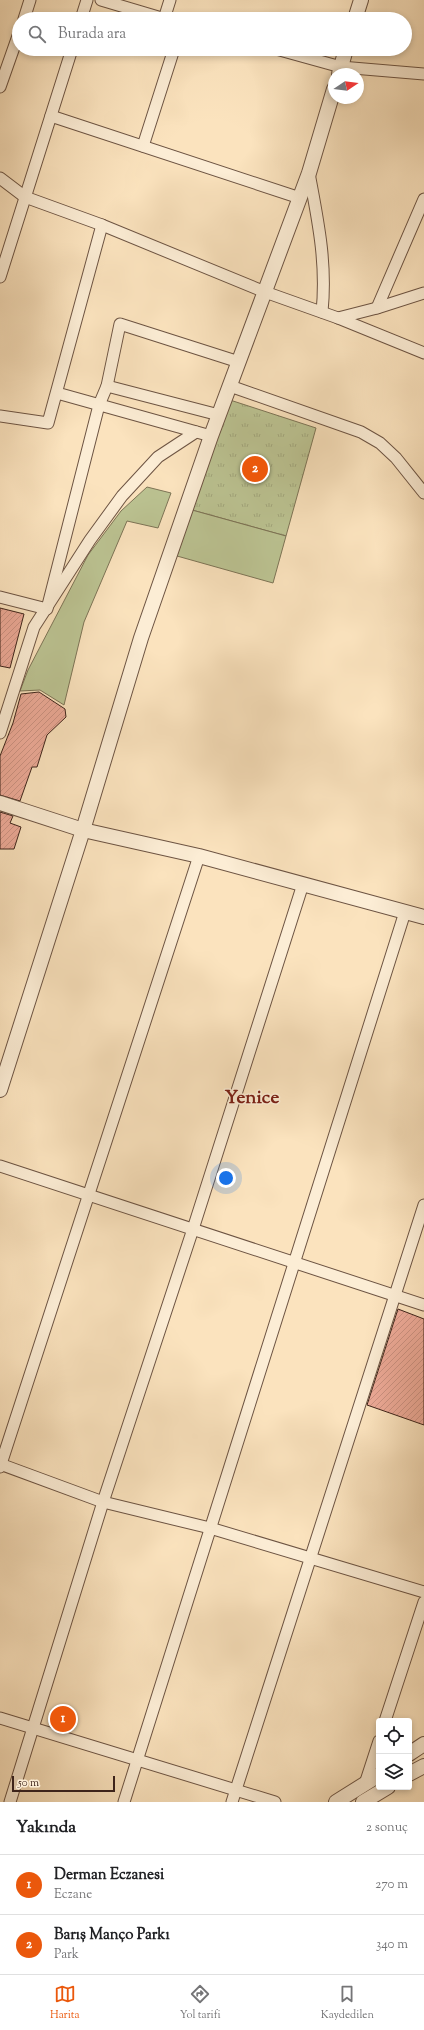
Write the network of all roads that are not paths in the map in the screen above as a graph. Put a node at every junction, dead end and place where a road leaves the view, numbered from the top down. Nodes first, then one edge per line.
1 (30, 0) edge
2 (87, 0) edge
3 (101, 0) edge
4 (170, 0) edge
5 (361, 0) edge
6 (26, 12) edge
7 (83, 12) edge
8 (141, 12) edge
9 (167, 12) edge
10 (357, 12) edge
11 (12, 53) edge
12 (70, 56) edge
13 (172, 56) edge
14 (297, 56) edge
15 (344, 56) edge
16 (334, 68) edge
17 (341, 68) edge
18 (364, 71) edge
19 (424, 74) edge
20 (0, 87) edge
21 (330, 104) edge
22 (51, 116) junction
23 (143, 146) junction
24 (309, 173) junction
25 (0, 178) edge
26 (25, 197) junction
27 (300, 198) junction
28 (424, 199) edge
29 (102, 225) junction
30 (0, 277) edge
31 (265, 292) junction
32 (424, 293) edge
33 (377, 308) junction
34 (322, 312) junction
35 (338, 318) junction
36 (424, 353) edge
37 (239, 362) junction
38 (107, 386) junction
39 (230, 386) junction
40 (57, 393) junction
41 (99, 405) junction
42 (220, 415) junction
43 (0, 416) edge
44 (196, 432) junction
45 (211, 436) junction
46 (424, 493) edge
47 (0, 597) edge
48 (47, 609) junction
49 (0, 733) edge
50 (0, 803) edge
51 (83, 830) junction
52 (199, 856) junction
53 (303, 884) junction
54 (405, 912) junction
55 (424, 917) edge
56 (0, 1090) edge
57 (0, 1166) edge
58 (89, 1195) junction
59 (424, 1205) edge
60 (193, 1229) junction
61 (294, 1262) junction
62 (395, 1295) junction
63 (424, 1304) edge
64 (0, 1465) edge
65 (102, 1502) junction
66 (210, 1528) junction
67 (312, 1558) junction
68 (424, 1592) edge
69 (424, 1602) edge
70 (0, 1718) edge
71 (386, 1718) edge
72 (33, 1728) junction
73 (424, 1744) edge
74 (376, 1750) edge
75 (412, 1752) edge
76 (137, 1760) junction
77 (424, 1766) edge
78 (412, 1772) edge
79 (376, 1777) edge
80 (365, 1784) junction
81 (236, 1790) junction
82 (383, 1790) edge
83 (10, 1802) edge
84 (124, 1802) edge
85 (232, 1802) edge
86 (275, 1802) edge
87 (336, 1802) edge
88 (364, 1802) edge

1 - 6 street
2 - 7 street
3 - 8 street
4 - 9 street
5 - 10 street
11 - 20 street
12 - 22 street
13 - 23 street
14 - 16 street
15 - 17 street
18 - 19 street
21 - 24 street
22 - 23 street
22 - 26 street
23 - 27 street
24 - 27 street
24 - 34 street
25 - 26 street
26 - 29 street
26 - 30 street
27 - 31 street
28 - 33 street
29 - 31 street
29 - 40 street
31 - 34 street
31 - 37 street
32 - 33 street
33 - 35 street
34 - 35 street
35 - 36 street
37 - 38 street
37 - 39 street
38 - 41 street
38 - 42 street
39 - 42 street
39 - 46 street
40 - 41 street
40 - 43 street
41 - 44 street
41 - 48 street
42 - 45 street
44 - 45 street
44 - 48 street
45 - 51 street
47 - 48 street
48 - 49 street
50 - 51 street
51 - 52 street
51 - 56 street
52 - 53 street
52 - 58 street
53 - 54 street
53 - 60 street
54 - 55 street
54 - 61 street
57 - 58 street
58 - 60 street
58 - 64 street
59 - 62 street
60 - 61 street
60 - 65 street
61 - 62 street
61 - 66 street
62 - 63 street
62 - 67 street
64 - 65 street
65 - 66 street
65 - 72 street
66 - 67 street
66 - 76 street
67 - 68 street
67 - 81 street
69 - 71 street
70 - 72 street
72 - 76 street
72 - 83 street
73 - 75 street
74 - 80 street
76 - 81 street
76 - 84 street
77 - 78 street
79 - 80 street
80 - 87 street
81 - 85 street
81 - 86 street
82 - 88 street

